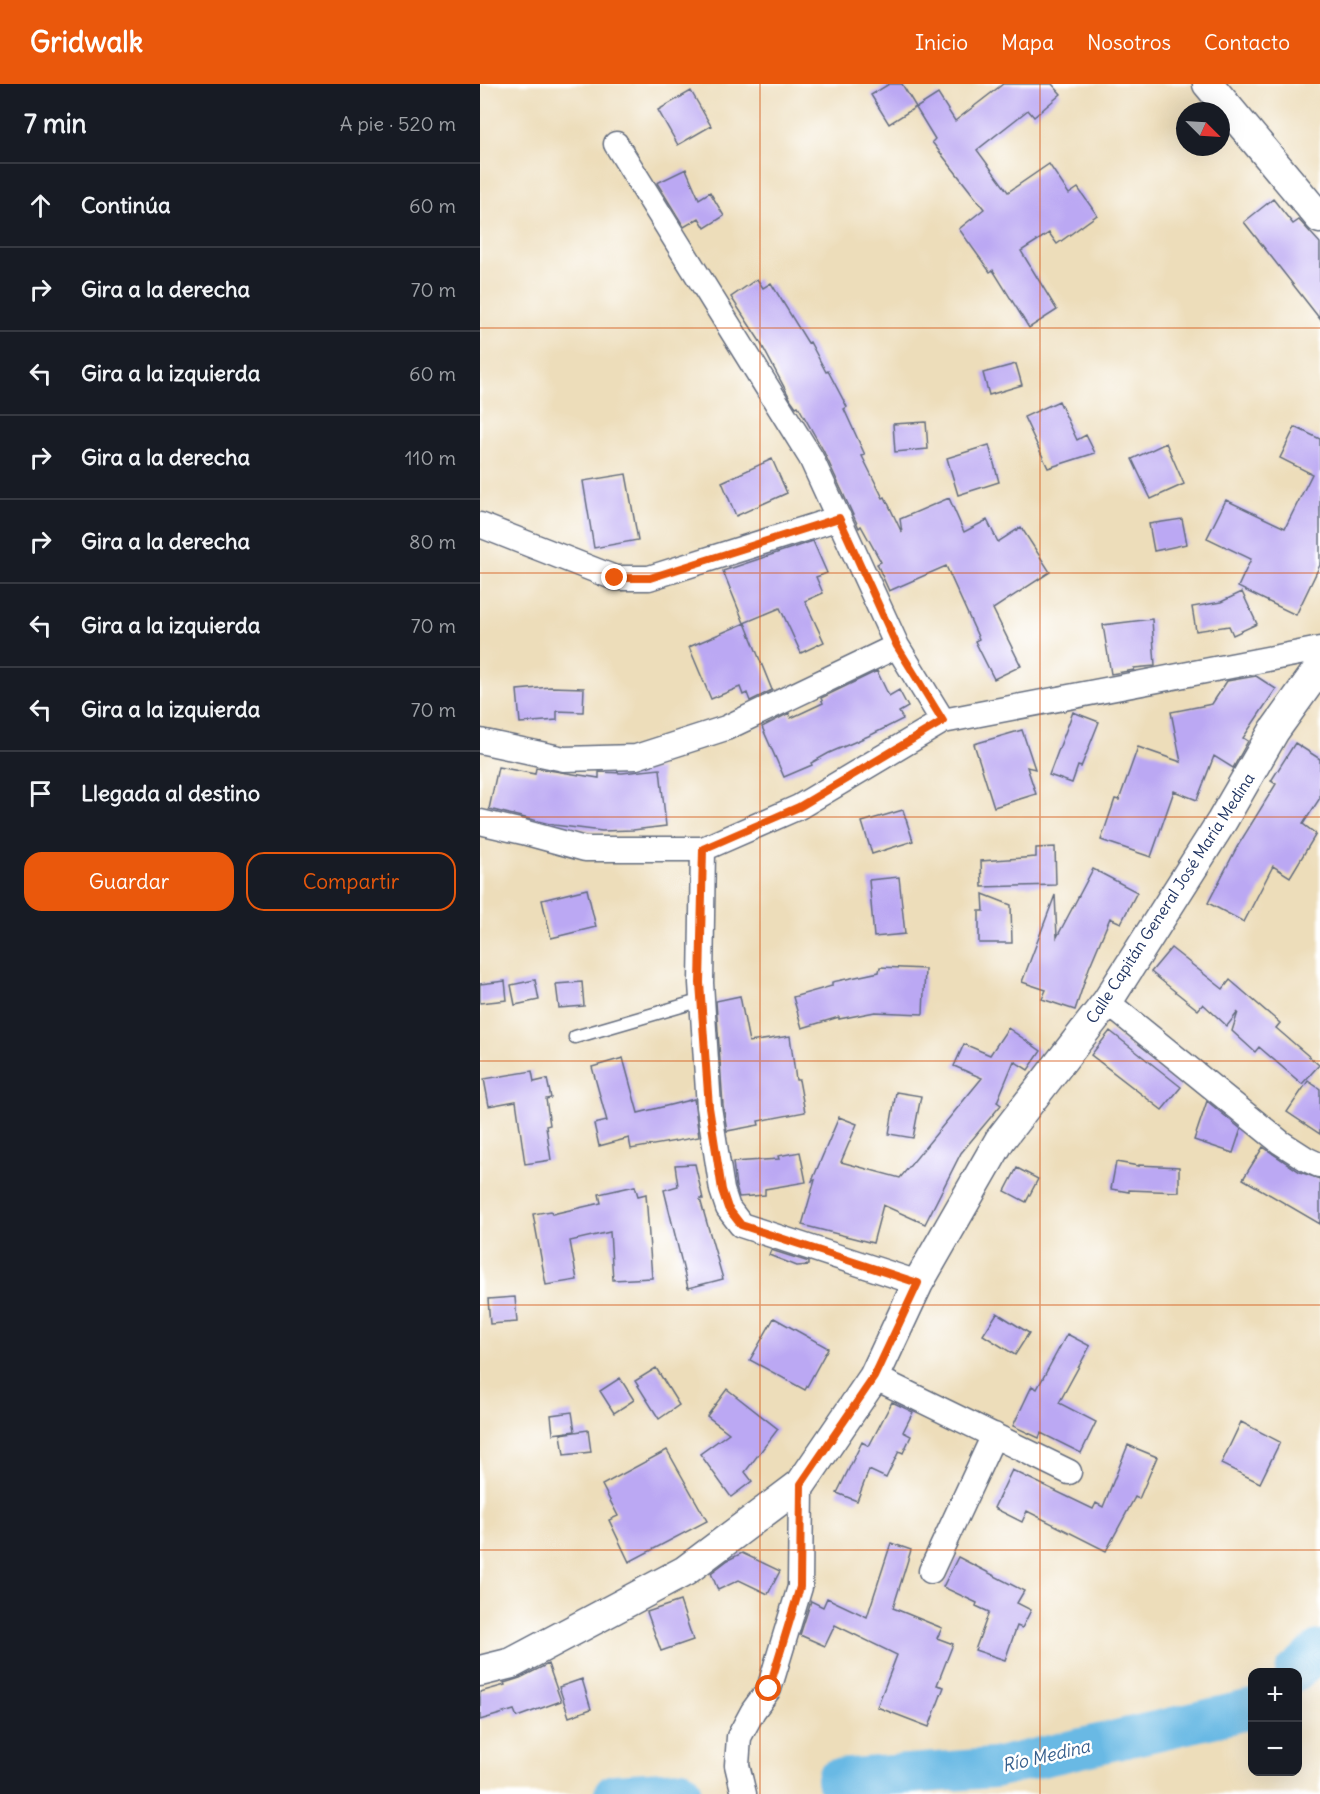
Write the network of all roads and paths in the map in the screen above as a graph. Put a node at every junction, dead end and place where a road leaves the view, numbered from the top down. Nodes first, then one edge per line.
1 (1208, 84) edge
2 (616, 144) dead end
3 (1320, 218) edge
4 (839, 518) junction
5 (480, 525) edge
6 (897, 646) junction
7 (1320, 650) edge
8 (1320, 667) edge
9 (943, 721) junction
10 (480, 741) edge
11 (480, 822) edge
12 (703, 849) junction
13 (702, 1000) junction
14 (1107, 1002) junction
15 (575, 1037) dead end
16 (1319, 1165) edge
17 (918, 1283) junction
18 (874, 1377) junction
19 (994, 1435) junction
20 (1069, 1472) dead end
21 (801, 1484) junction
22 (931, 1571) dead end
23 (480, 1671) edge
24 (744, 1794) edge

1 - 3 street
2 - 4 street
4 - 5 street
4 - 6 street
6 - 9 street
6 - 10 street
7 - 9 street
8 - 14 street, Calle Capitán General José María Medina
9 - 12 street
11 - 12 street
12 - 13 street
13 - 15 lane
13 - 17 street
14 - 16 street
14 - 17 street, Calle Capitán General José María Medina
17 - 18 street, Calle Capitán General José María Medina
18 - 19 street
18 - 21 street, Calle Capitán General José María Medina
19 - 20 street
19 - 22 street
21 - 23 street, Calle Capitán General José María Medina
21 - 24 street

